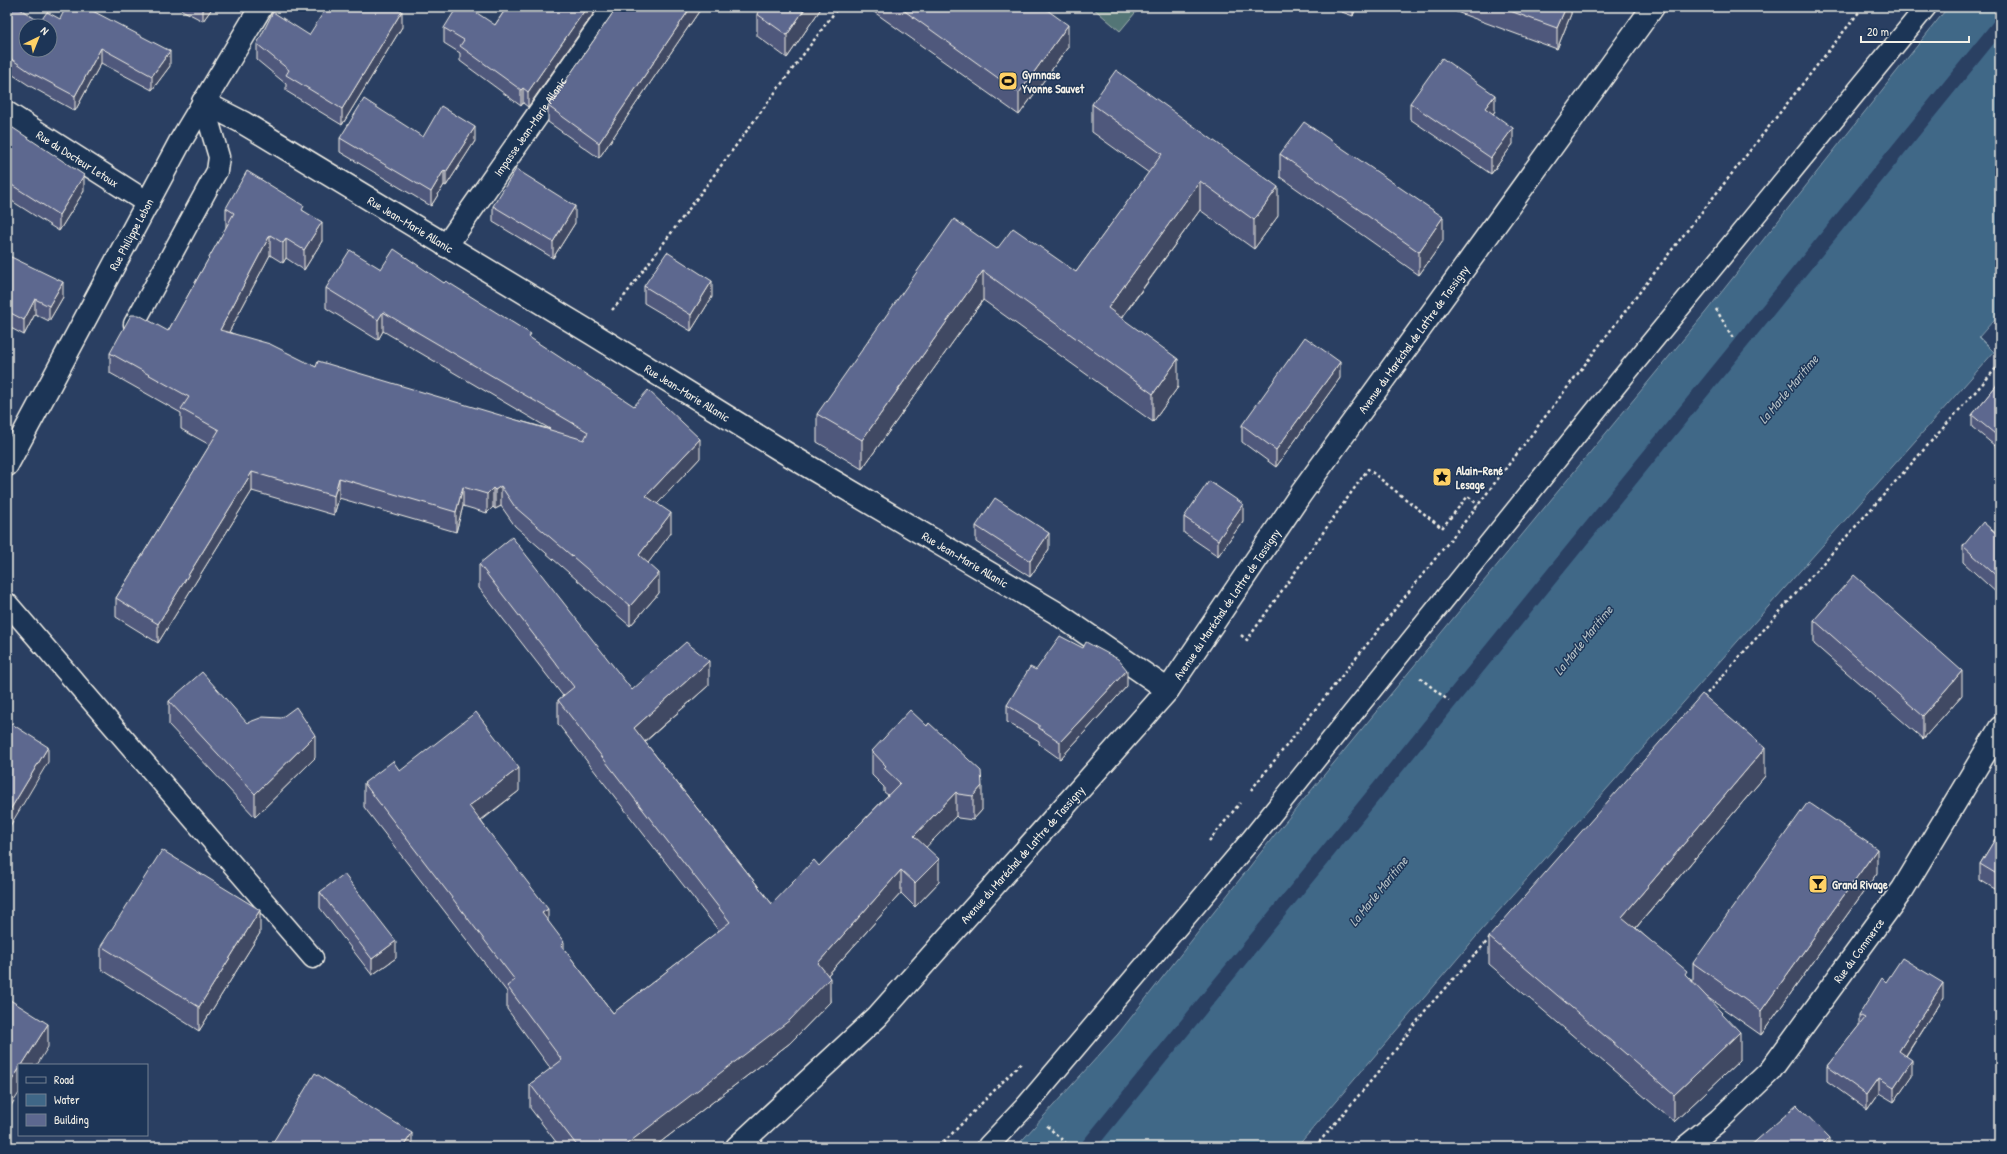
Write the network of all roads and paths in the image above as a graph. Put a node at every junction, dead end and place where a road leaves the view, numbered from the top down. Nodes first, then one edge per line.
1 (261, 7) edge
2 (613, 7) edge
3 (1653, 7) edge
4 (1863, 7) edge
5 (1926, 7) edge
6 (836, 9) dead end
7 (203, 102) junction
8 (7, 113) edge
9 (148, 203) junction
10 (446, 246) junction
11 (615, 305) dead end
12 (134, 324) edge
13 (2000, 364) edge
14 (8, 461) edge
15 (1478, 505) junction
16 (1505, 524) junction
17 (7, 603) edge
18 (1216, 618) junction
19 (1396, 659) junction
20 (1168, 690) junction
21 (1449, 701) dead end
22 (1698, 703) edge
23 (2000, 728) edge
24 (1247, 795) dead end
25 (1242, 801) dead end
26 (1206, 844) dead end
27 (1491, 936) edge
28 (313, 958) dead end
29 (1028, 1056) dead end
30 (988, 1146) edge
31 (737, 1147) edge
32 (939, 1147) edge
33 (1315, 1147) edge
34 (1686, 1147) edge

1 - 7 street, Rue Philippe Lebon
2 - 10 street, Impasse Jean-Marie Allanic
3 - 18 street, Avenue du Maréchal de Lattre de Tassigny
4 - 15 path
5 - 16 lane
6 - 11 path
7 - 9 street, Rue Philippe Lebon
7 - 10 street, Rue Jean-Marie Allanic
7 - 12 lane
8 - 9 street, Rue du Docteur Letoux
9 - 14 street, Rue Philippe Lebon
10 - 20 street, Rue Jean-Marie Allanic
13 - 22 path
15 - 16 path
15 - 18 path
15 - 24 path
16 - 19 lane
17 - 28 lane
18 - 20 street, Avenue du Maréchal de Lattre de Tassigny
19 - 21 path
19 - 30 lane
20 - 31 street, Avenue du Maréchal de Lattre de Tassigny
23 - 34 street, Rue du Commerce
25 - 26 path
27 - 33 path
29 - 32 path

